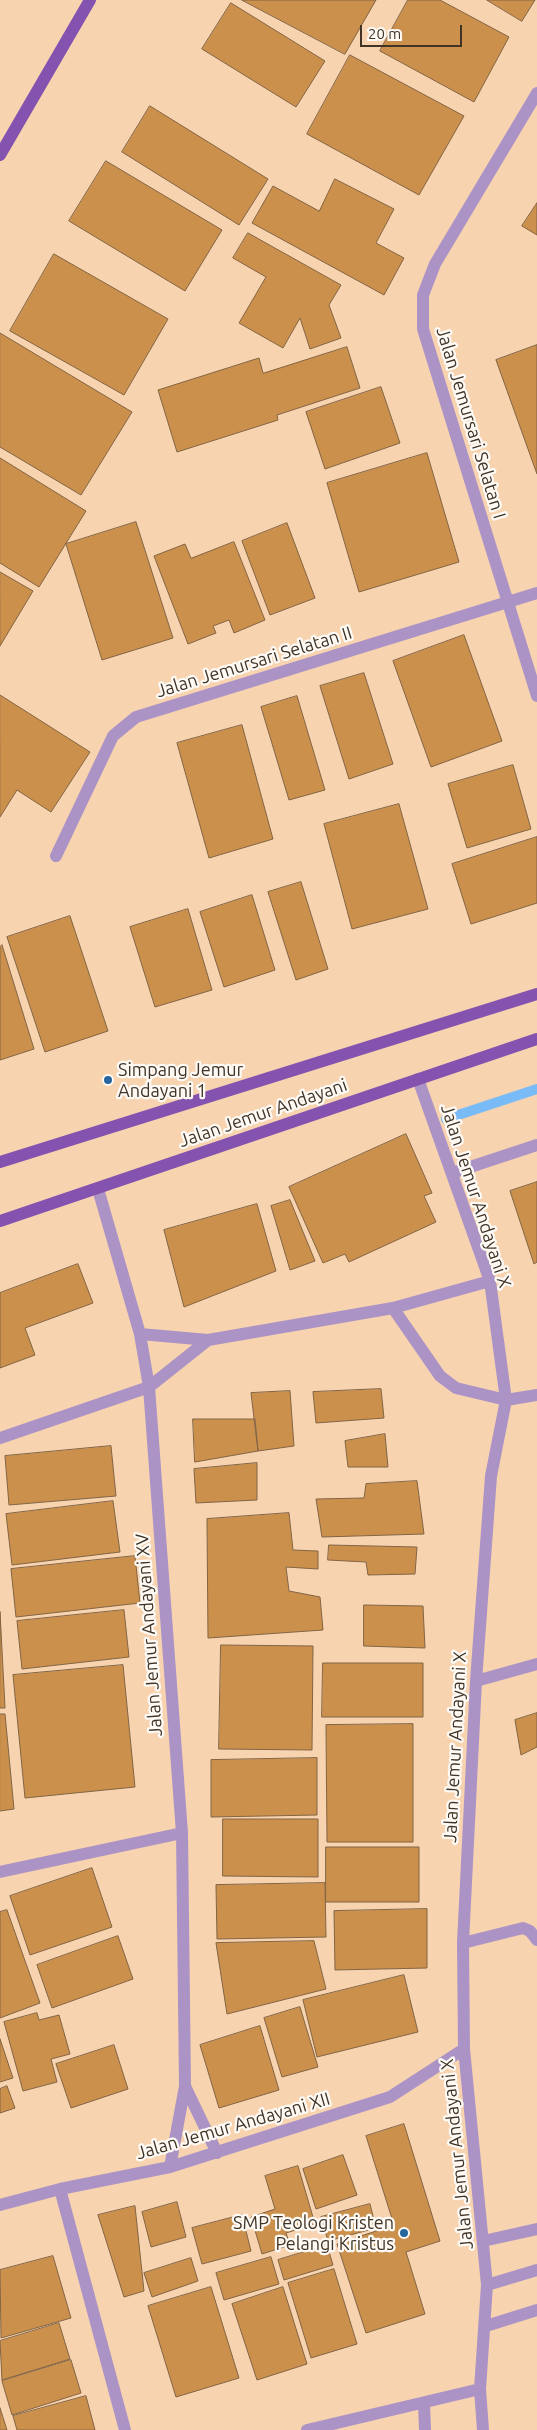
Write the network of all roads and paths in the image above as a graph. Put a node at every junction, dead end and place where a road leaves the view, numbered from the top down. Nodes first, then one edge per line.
1 (90, 0) edge
2 (537, 93) edge
3 (0, 155) edge
4 (537, 593) edge
5 (508, 603) junction
6 (537, 696) edge
7 (56, 856) dead end
8 (537, 994) edge
9 (537, 1039) edge
10 (418, 1079) junction
11 (537, 1145) edge
12 (0, 1162) edge
13 (452, 1173) junction
14 (98, 1188) junction
15 (0, 1221) edge
16 (490, 1281) junction
17 (393, 1308) junction
18 (140, 1334) junction
19 (208, 1340) junction
20 (149, 1388) junction
21 (537, 1395) edge
22 (506, 1400) junction
23 (0, 1438) edge
24 (537, 1664) edge
25 (476, 1681) junction
26 (182, 1833) junction
27 (0, 1872) edge
28 (537, 1940) edge
29 (463, 1943) junction
30 (464, 2049) junction
31 (185, 2086) junction
32 (217, 2153) junction
33 (170, 2167) junction
34 (60, 2189) junction
35 (0, 2205) edge
36 (537, 2229) edge
37 (483, 2241) junction
38 (537, 2270) edge
39 (487, 2285) junction
40 (537, 2310) edge
41 (486, 2326) junction
42 (480, 2389) junction
43 (424, 2403) junction
44 (125, 2430) edge
45 (307, 2430) edge
46 (424, 2430) edge
47 (483, 2430) edge

1 - 3 main road
2 - 5 street, Jalan Jemursari Selatan I
4 - 5 street, Jalan Jemursari Selatan II
5 - 6 street, Jalan Jemursari Selatan I
5 - 7 street, Jalan Jemursari Selatan II
8 - 12 main road, Jalan Jemur Andayani
9 - 10 main road, Jalan Jemur Andayani
10 - 13 street, Jalan Jemur Andayani X
10 - 14 main road, Jalan Jemur Andayani
11 - 13 street
13 - 16 street, Jalan Jemur Andayani X
14 - 15 main road, Jalan Jemur Andayani
14 - 18 street, Jalan Jemur Andayani XV
16 - 17 street
16 - 22 street, Jalan Jemur Andayani X
17 - 19 street
17 - 22 street
18 - 19 street
18 - 20 street, Jalan Jemur Andayani XV
19 - 20 street
20 - 23 street
20 - 26 street, Jalan Jemur Andayani XV
21 - 22 street
22 - 25 street, Jalan Jemur Andayani X
24 - 25 street
25 - 29 street, Jalan Jemur Andayani X
26 - 27 street
26 - 31 street, Jalan Jemur Andayani XV
28 - 29 street
29 - 30 street, Jalan Jemur Andayani X
30 - 32 street, Jalan Jemur Andayani XII
30 - 37 street, Jalan Jemur Andayani X
31 - 32 street, Jalan Jemur Andayani XV
31 - 33 street, Jalan Jemur Andayani XV
32 - 33 street, Jalan Jemur Andayani XII
33 - 34 street, Jalan Jemur Andayani XII
34 - 35 street, Jalan Jemur Andayani XII
34 - 44 street
36 - 37 street
37 - 39 street, Jalan Jemur Andayani X
38 - 39 street
39 - 41 street, Jalan Jemur Andayani X
40 - 41 street
41 - 42 street, Jalan Jemur Andayani X
42 - 43 street
42 - 47 street, Jalan Jemur Andayani X
43 - 45 street
43 - 46 street

